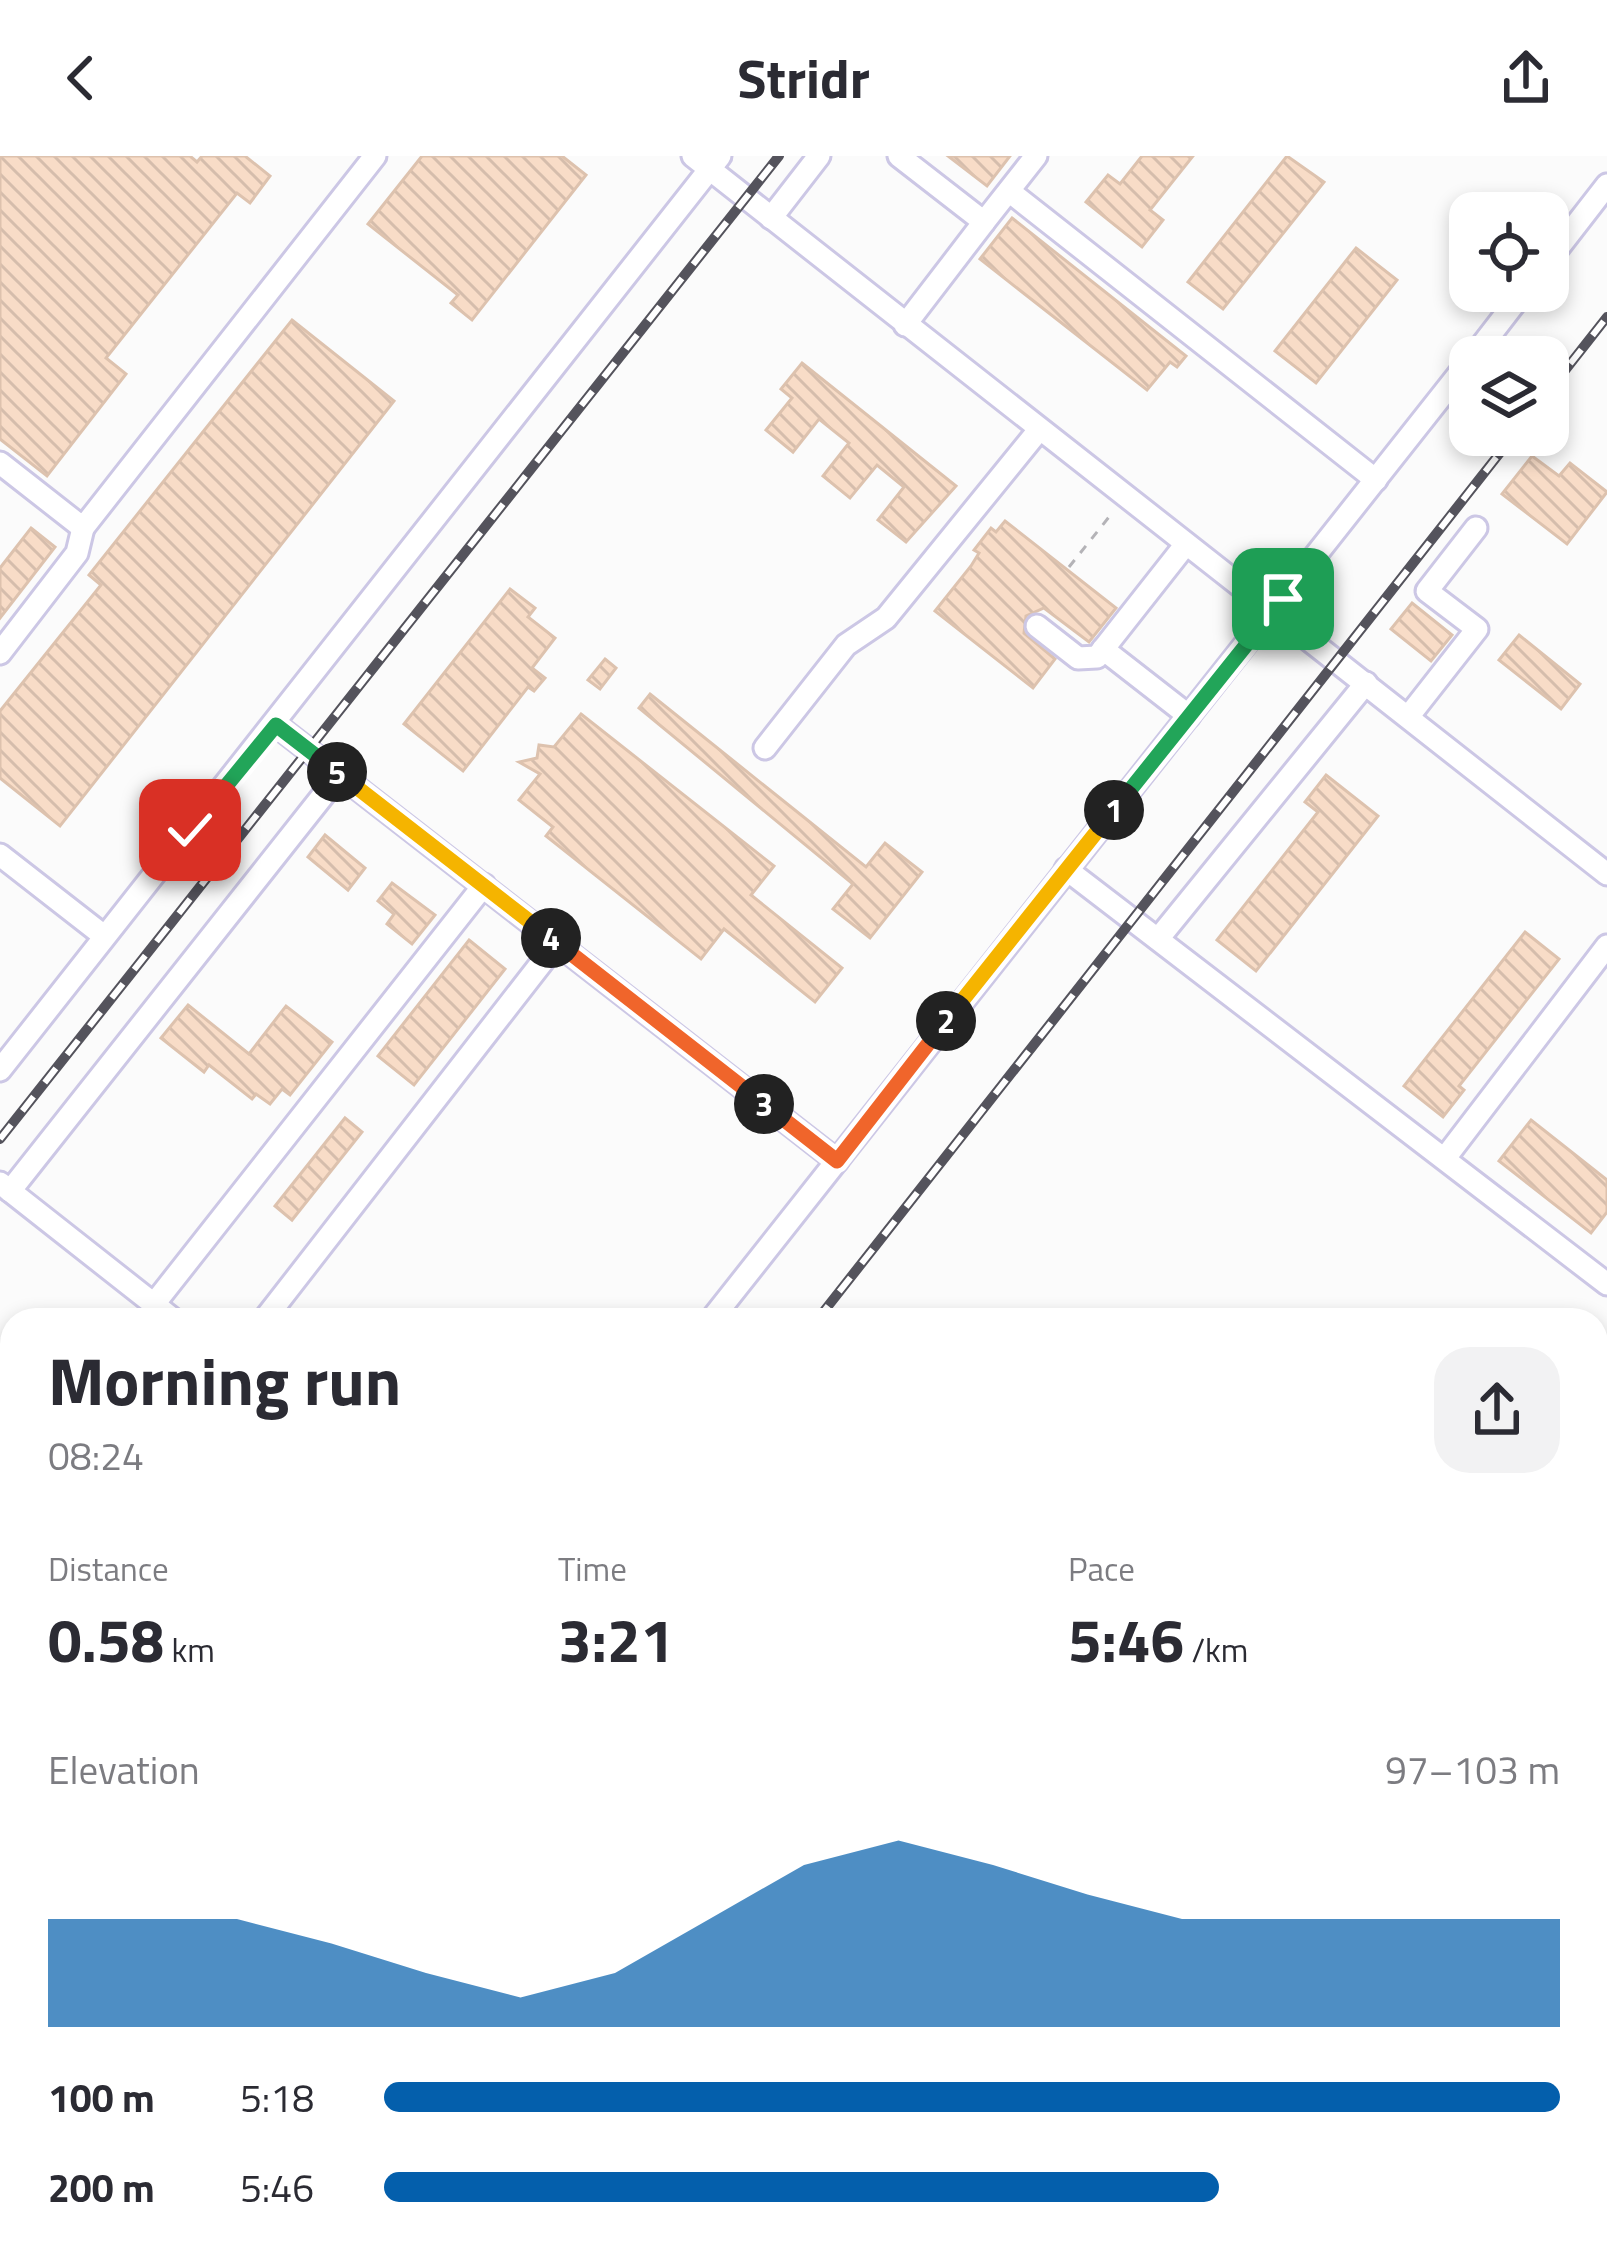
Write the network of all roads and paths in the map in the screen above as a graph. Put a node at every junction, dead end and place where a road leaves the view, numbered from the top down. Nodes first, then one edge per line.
1 (375, 156) edge
2 (819, 156) edge
3 (899, 156) edge
4 (1036, 156) edge
5 (708, 160) edge
6 (1607, 185) edge
7 (1009, 191) junction
8 (771, 218) junction
9 (984, 222) junction
10 (1569, 234) edge
11 (1508, 312) edge
12 (905, 325) junction
13 (1489, 336) edge
14 (1449, 387) edge
15 (1038, 430) junction
16 (0, 464) edge
17 (1376, 480) junction
18 (1117, 508) dead end
19 (83, 527) junction
20 (1476, 528) dead end
21 (1186, 544) junction
22 (1069, 567) dead end
23 (1274, 612) junction
24 (1037, 626) dead end
25 (1103, 649) junction
26 (0, 653) edge
27 (1366, 683) junction
28 (1190, 716) junction
29 (1408, 717) junction
30 (276, 725) junction
31 (765, 748) dead end
32 (340, 774) junction
33 (0, 856) edge
34 (1066, 869) junction
35 (1607, 874) edge
36 (484, 886) junction
37 (104, 936) junction
38 (1158, 939) junction
39 (557, 943) junction
40 (1607, 946) edge
41 (0, 1070) edge
42 (1445, 1158) junction
43 (837, 1161) junction
44 (5, 1187) edge
45 (1607, 1284) edge
46 (154, 1304) junction
47 (159, 1308) edge
48 (273, 1308) edge
49 (721, 1308) edge

1 - 19 street
2 - 8 street
3 - 9 street
4 - 7 street
5 - 8 street
5 - 30 street
6 - 10 street
7 - 9 street
7 - 17 street
8 - 12 street
9 - 12 street
11 - 13 street
12 - 15 street
14 - 17 street
15 - 21 street
15 - 31 street
16 - 19 street
17 - 23 street
18 - 22 path
19 - 26 street
20 - 29 street
21 - 23 street
21 - 25 street
23 - 27 street
23 - 28 street
24 - 25 street
25 - 28 street
27 - 29 street
27 - 38 street
28 - 34 street
29 - 35 street
30 - 32 street
30 - 37 street
32 - 36 street
32 - 44 street
33 - 37 street
34 - 38 street
34 - 43 street
36 - 39 street
36 - 46 street
37 - 41 street
38 - 42 street
39 - 43 street
39 - 48 street
40 - 42 street
42 - 45 street
43 - 49 street
44 - 46 street
46 - 47 street

